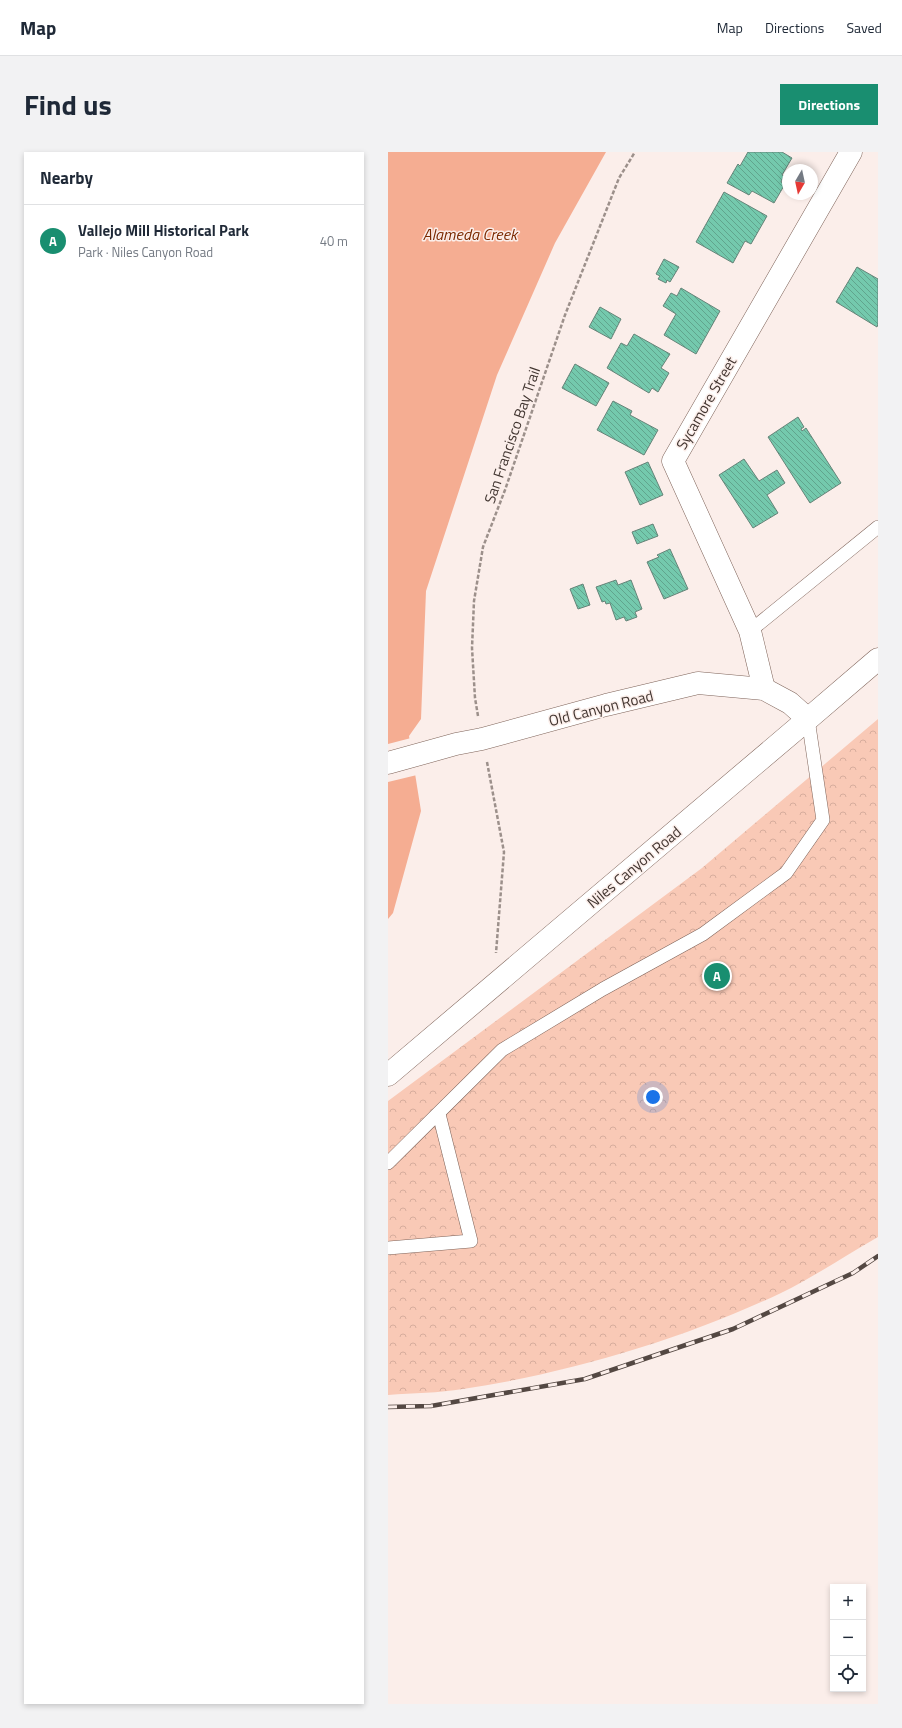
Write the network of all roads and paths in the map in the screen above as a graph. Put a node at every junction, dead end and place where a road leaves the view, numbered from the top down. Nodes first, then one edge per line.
1 (635, 152) edge
2 (851, 152) edge
3 (878, 527) edge
4 (750, 631) junction
5 (878, 659) edge
6 (764, 689) junction
7 (808, 720) junction
8 (482, 739) junction
9 (388, 762) edge
10 (492, 987) junction
11 (388, 1074) edge
12 (439, 1114) junction
13 (388, 1163) edge
14 (388, 1248) edge

1 - 8 path, San Francisco Bay Trail
2 - 4 street, Sycamore Street
3 - 4 lane
4 - 6 street, Sycamore Street
5 - 7 street, Niles Canyon Road
6 - 7 street, Old Canyon Road
6 - 8 street, Old Canyon Road
7 - 10 street, Niles Canyon Road
7 - 12 lane
8 - 9 street, Old Canyon Road
8 - 10 path, San Francisco Bay Trail
10 - 11 street, Niles Canyon Road
12 - 13 lane
12 - 14 lane

